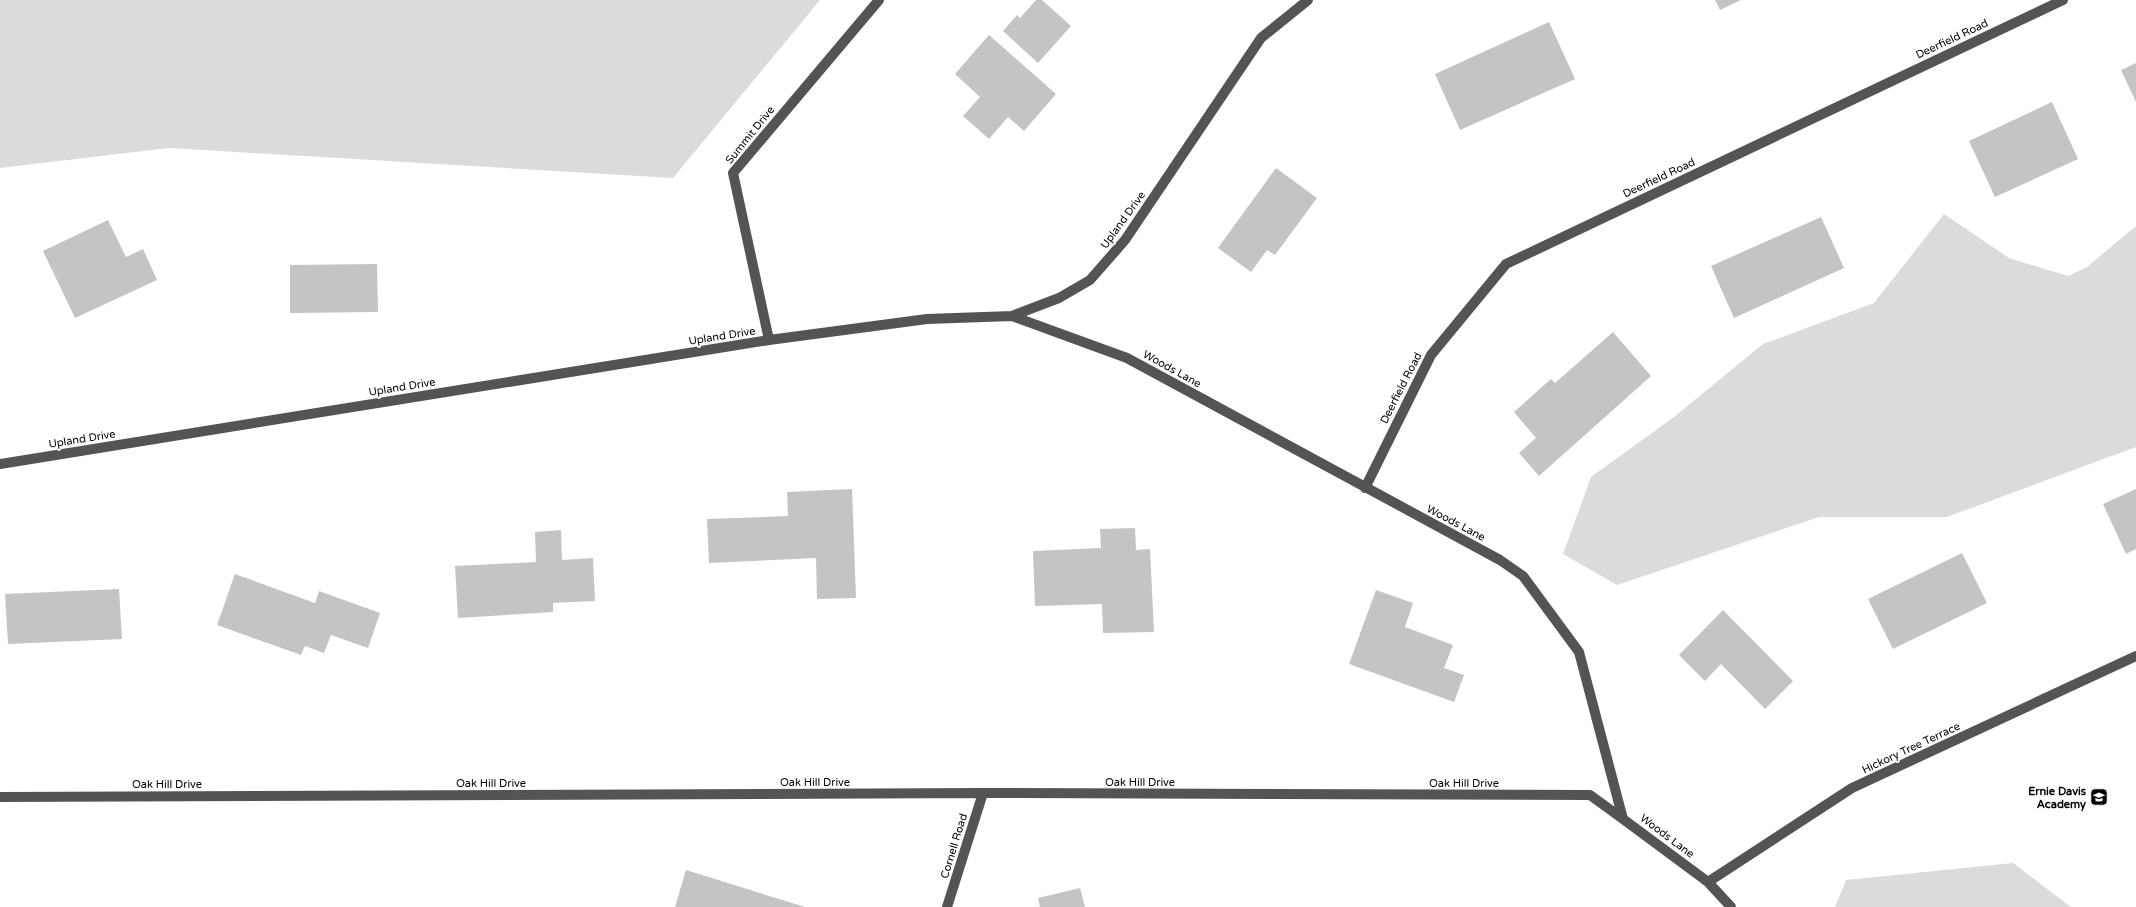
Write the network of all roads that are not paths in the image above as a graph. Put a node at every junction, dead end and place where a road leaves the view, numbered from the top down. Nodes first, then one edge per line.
1 (879, 0) edge
2 (1308, 0) edge
3 (2063, 0) edge
4 (1012, 316) junction
5 (769, 340) junction
6 (0, 464) edge
7 (1365, 488) junction
8 (2136, 656) edge
9 (983, 793) junction
10 (0, 797) edge
11 (1623, 819) junction
12 (1708, 882) junction
13 (947, 907) edge
14 (1731, 907) edge

1 - 5 street, Summit Drive
2 - 4 street, Upland Drive
3 - 7 street, Deerfield Road
4 - 5 street, Upland Drive
4 - 7 street, Woods Lane
5 - 6 street, Upland Drive
7 - 11 street, Woods Lane
8 - 12 street, Hickory Tree Terrace
9 - 10 street, Oak Hill Drive
9 - 11 street, Oak Hill Drive
9 - 13 street, Cornell Road
11 - 12 street, Woods Lane
12 - 14 street, Woods Lane

